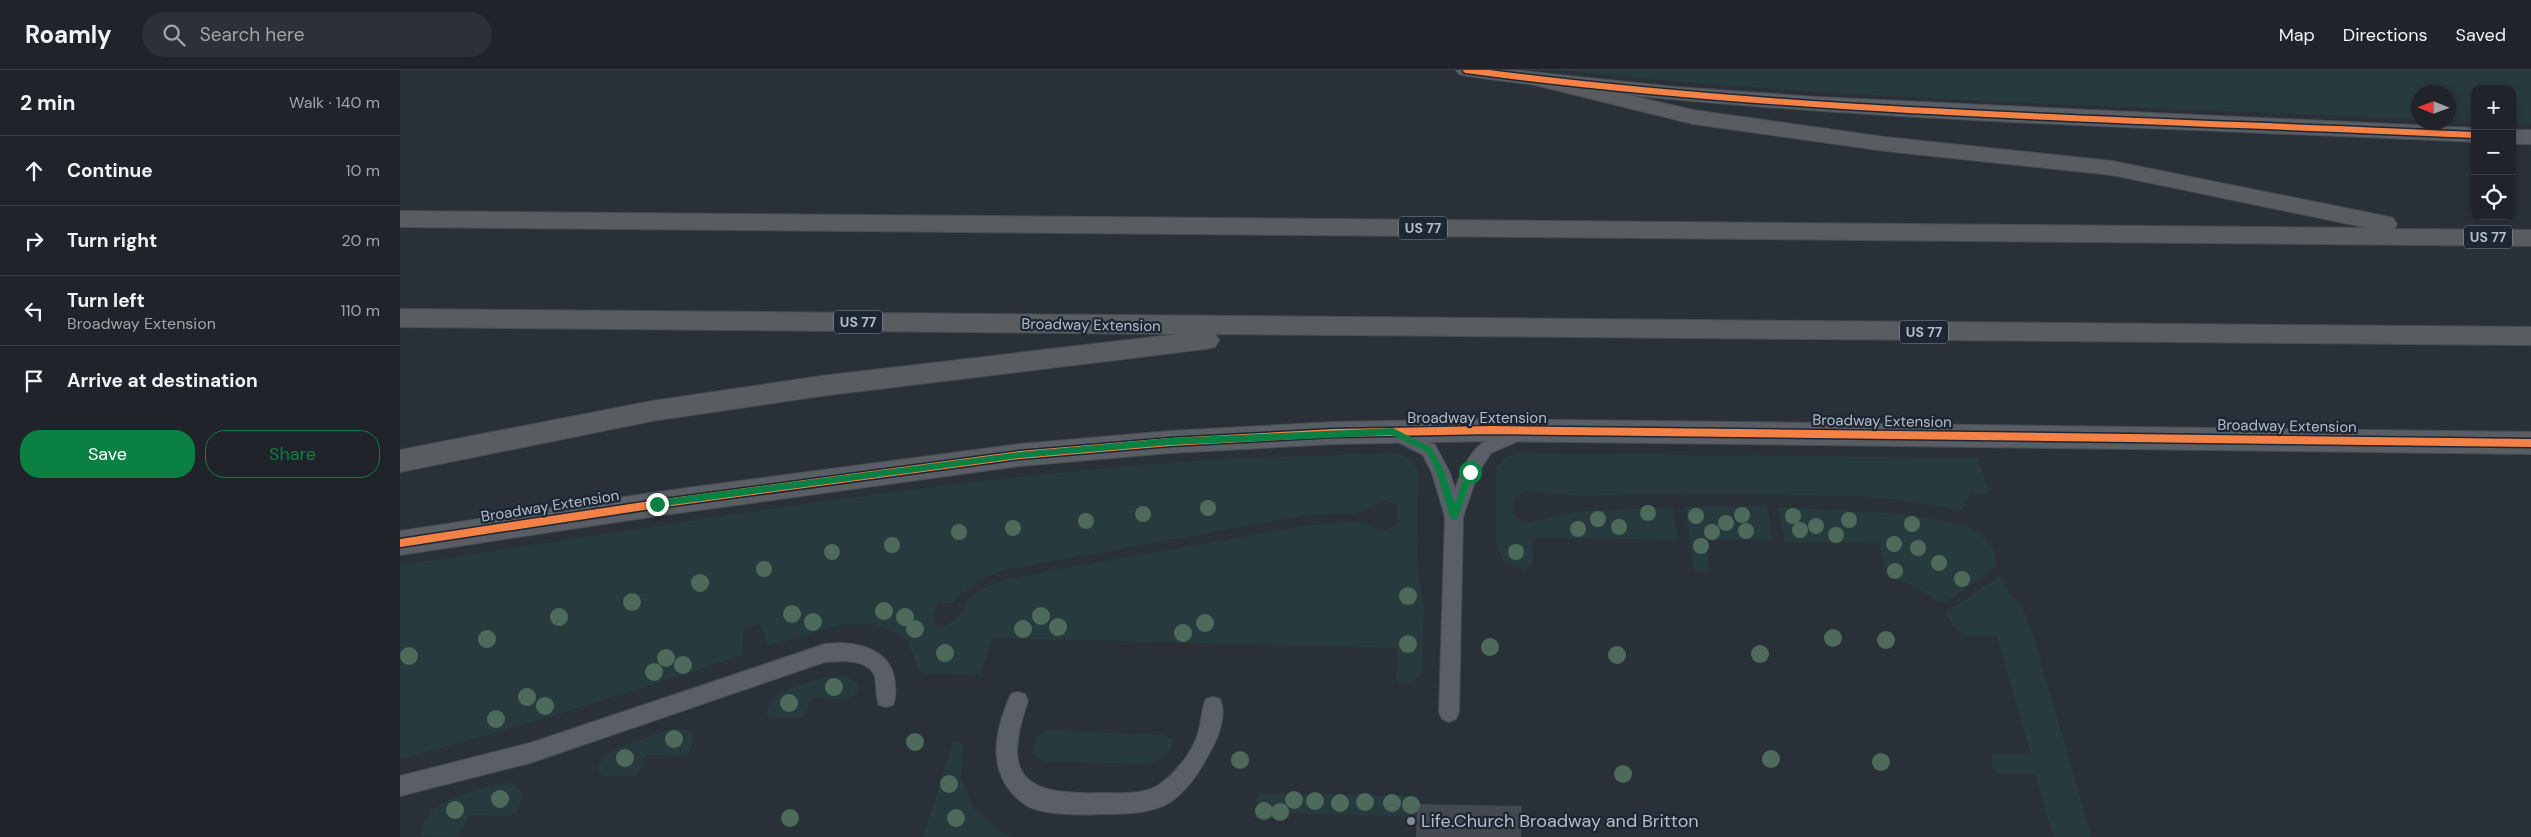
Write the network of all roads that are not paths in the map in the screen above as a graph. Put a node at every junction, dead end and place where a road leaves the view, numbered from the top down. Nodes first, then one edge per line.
1 (1466, 70) edge
2 (1538, 80) junction
3 (2471, 135) edge
4 (2516, 136) edge
5 (2531, 137) edge
6 (400, 219) edge
7 (2445, 237) junction
8 (2531, 238) edge
9 (400, 318) edge
10 (1316, 327) junction
11 (2531, 336) edge
12 (1523, 431) junction
13 (1393, 432) junction
14 (2531, 442) edge
15 (400, 461) edge
16 (1454, 517) junction
17 (400, 543) edge
18 (886, 698) dead end
19 (1018, 701) dead end
20 (1212, 706) dead end
21 (1449, 712) dead end
22 (400, 786) edge

1 - 2 main road
2 - 3 main road
2 - 7 highway
4 - 5 main road
6 - 7 highway, US 77
7 - 8 highway, US 77
9 - 10 highway, Broadway Extension / US 77
10 - 11 highway, Broadway Extension / US 77
10 - 15 highway
12 - 13 main road, Broadway Extension
12 - 14 main road, Broadway Extension
12 - 16 lane
13 - 16 lane
13 - 17 main road, Broadway Extension
16 - 21 lane
18 - 22 lane
19 - 20 lane

